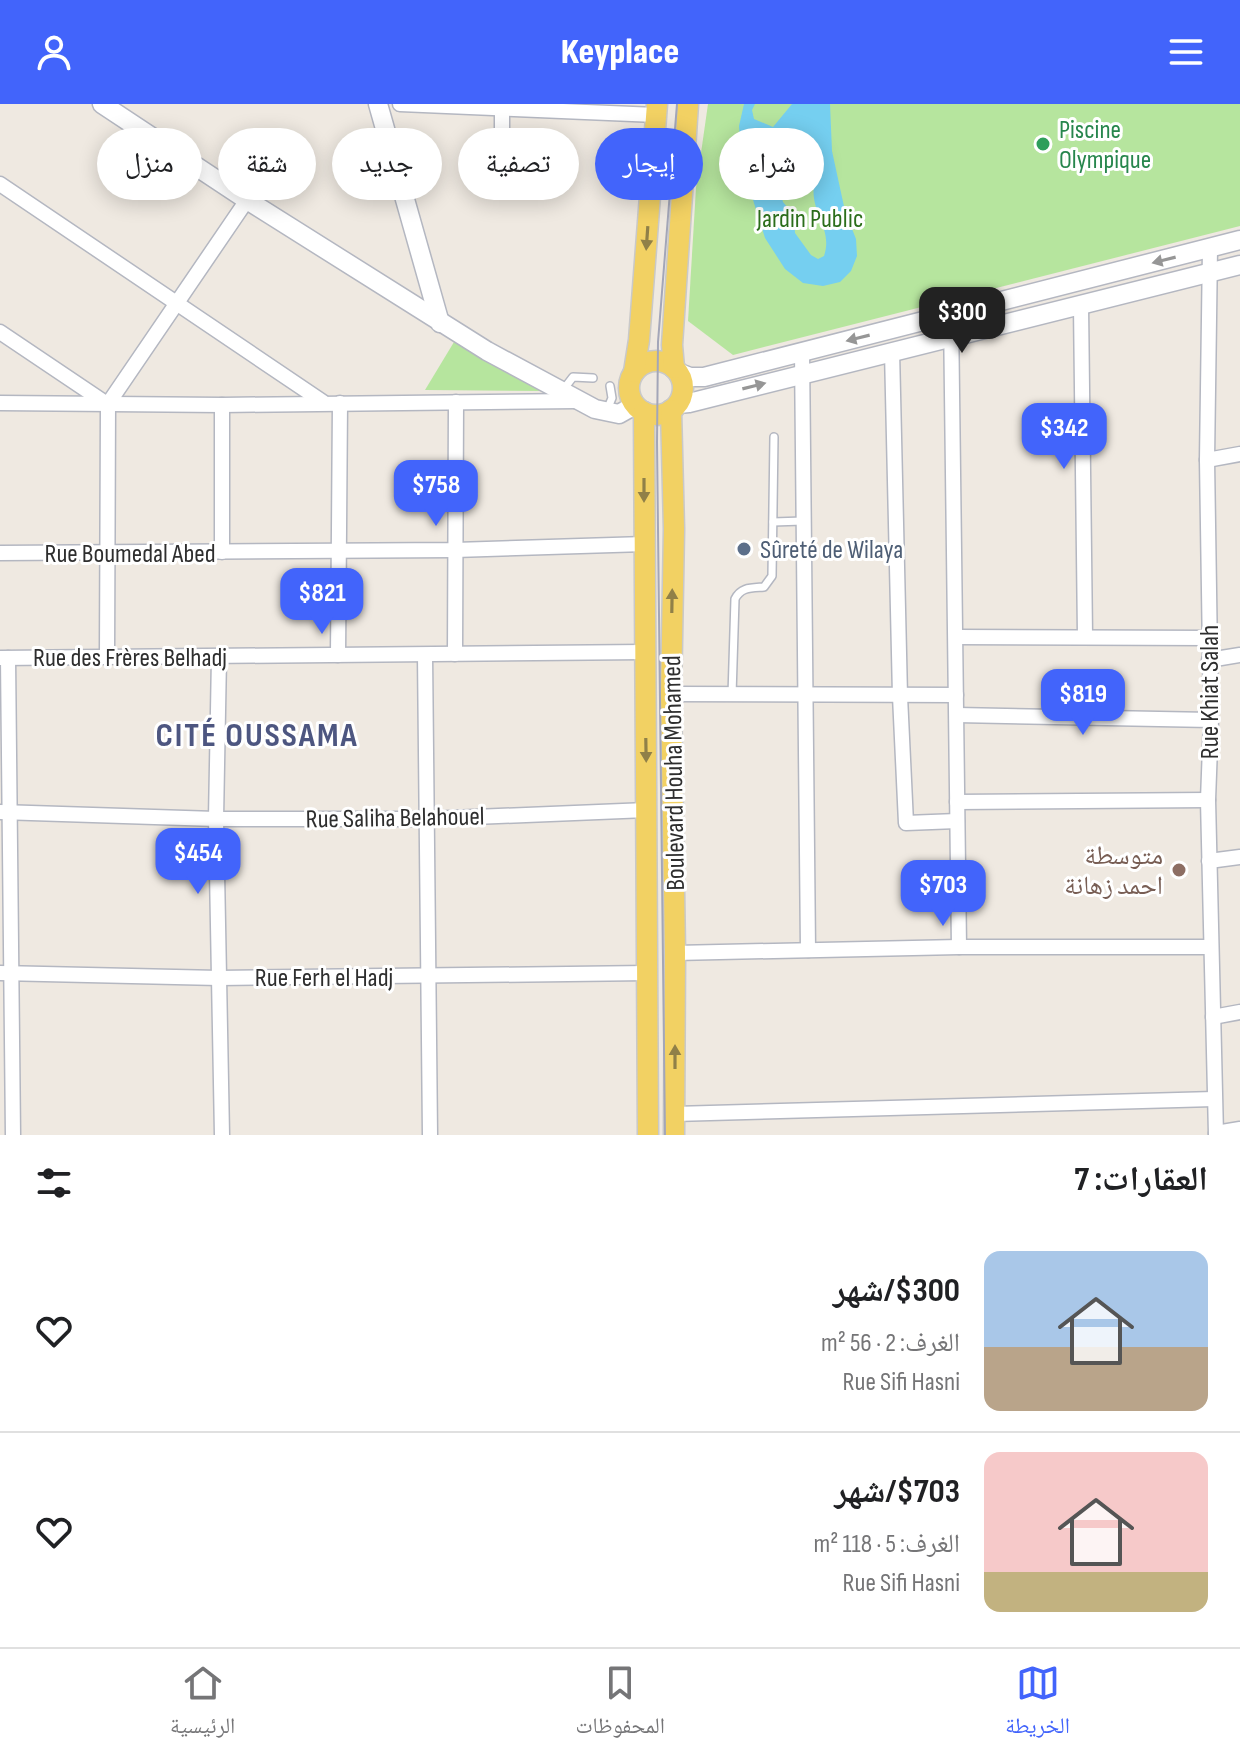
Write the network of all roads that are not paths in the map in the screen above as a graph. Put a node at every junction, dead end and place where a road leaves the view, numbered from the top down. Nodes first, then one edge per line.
1 (378, 104) edge
2 (400, 104) edge
3 (688, 104) edge
4 (110, 106) edge
5 (502, 108) junction
6 (656, 109) edge
7 (502, 128) edge
8 (218, 180) edge
9 (0, 184) edge
10 (247, 200) joint
11 (1240, 240) edge
12 (1210, 248) junction
13 (1240, 265) edge
14 (1209, 272) junction
15 (177, 302) junction
16 (1081, 306) junction
17 (951, 314) junction
18 (440, 323) junction
19 (0, 332) edge
20 (952, 335) junction
21 (892, 351) junction
22 (802, 352) junction
23 (676, 370) junction
24 (634, 372) junction
25 (804, 373) junction
26 (593, 378) dead end
27 (610, 386) dead end
28 (562, 392) junction
29 (456, 402) junction
30 (581, 402) junction
31 (0, 403) edge
32 (324, 403) junction
33 (340, 403) junction
34 (108, 404) junction
35 (222, 405) junction
36 (674, 407) junction
37 (640, 409) junction
38 (606, 411) junction
39 (774, 437) dead end
40 (1240, 454) edge
41 (1207, 460) junction
42 (805, 520) junction
43 (773, 522) junction
44 (645, 544) junction
45 (455, 550) junction
46 (338, 551) junction
47 (222, 552) junction
48 (0, 553) edge
49 (107, 553) junction
50 (1085, 636) junction
51 (956, 637) junction
52 (1209, 638) junction
53 (645, 652) junction
54 (455, 654) junction
55 (338, 655) junction
56 (425, 655) junction
57 (1240, 655) edge
58 (107, 656) junction
59 (219, 657) junction
60 (4, 658) edge
61 (1209, 660) junction
62 (671, 694) junction
63 (807, 694) junction
64 (732, 695) junction
65 (956, 695) junction
66 (900, 696) junction
67 (957, 715) junction
68 (1211, 720) junction
69 (1208, 800) junction
70 (957, 802) junction
71 (647, 810) junction
72 (4, 812) edge
73 (216, 819) junction
74 (427, 819) junction
75 (957, 821) junction
76 (1240, 857) edge
77 (1209, 861) junction
78 (959, 947) junction
79 (1211, 947) junction
80 (808, 950) junction
81 (675, 953) junction
82 (6, 973) edge
83 (648, 973) junction
84 (428, 976) junction
85 (219, 978) junction
86 (1240, 1012) edge
87 (1213, 1017) junction
88 (1214, 1099) junction
89 (674, 1114) junction
90 (1240, 1129) edge
91 (1216, 1134) edge
92 (13, 1135) edge
93 (222, 1135) edge
94 (430, 1135) edge
95 (648, 1135) edge
96 (674, 1135) edge

1 - 18 main road
2 - 5 street
3 - 23 main road
4 - 8 main road
5 - 6 street
5 - 7 street
6 -> 24 main road
9 - 15 street
10 - 15 street
10 - 18 main road
11 - 12 main road
12 - 14 street, Rue Khiat Salah
12 -> 17 main road
13 - 14 main road
14 - 16 main road
14 - 41 street, Rue Khiat Salah
15 - 32 street
15 - 34 street
16 - 20 main road
16 - 50 street
17 - 20 street
17 -> 22 main road
18 - 28 main road
19 - 34 street
20 - 21 main road
20 - 51 street
21 - 25 main road
21 - 66 street
22 - 23 main road
22 - 25 street
23 - 24 main road
23 - 36 main road
24 - 37 main road
36 -> 25 main road
25 - 42 street
26 - 28 lane
27 - 38 lane
28 - 30 main road
29 - 30 street
29 - 33 street
29 - 45 street
30 - 38 main road
31 - 34 street
32 - 33 street
32 - 35 street
33 - 46 street
34 - 35 street
34 - 49 street
35 - 47 street
36 - 37 main road
62 -> 36 main road, Boulevard Houha Mohamed
37 - 38 main road
37 -> 44 main road, Boulevard Houha Mohamed
39 - 43 lane
40 - 41 street
41 - 52 street, Rue Khiat Salah
42 - 43 lane
42 - 63 street
43 - 64 lane
44 - 45 street, Rue Boumedal Abed
44 - 53 main road, Boulevard Houha Mohamed
45 - 46 street, Rue Boumedal Abed
45 - 54 street
46 - 47 street, Rue Boumedal Abed
46 - 55 street
47 - 49 street, Rue Boumedal Abed
48 - 49 street, Rue Boumedal Abed
49 - 58 street
50 - 51 street
50 - 52 street
51 - 65 street
52 - 61 street, Rue Khiat Salah
53 - 54 street, Rue des Frères Belhadj
53 -> 71 main road, Boulevard Houha Mohamed
54 - 56 street, Rue des Frères Belhadj
55 - 56 street, Rue des Frères Belhadj
55 - 59 street, Rue des Frères Belhadj
56 - 74 street
57 - 61 street
58 - 59 street, Rue des Frères Belhadj
58 - 60 street, Rue des Frères Belhadj
59 - 73 street
60 - 72 street
61 - 68 street, Rue Khiat Salah
62 - 64 street
62 - 81 main road, Boulevard Houha Mohamed
63 - 64 street
63 - 66 street
63 - 80 street
65 - 66 street
65 - 67 street
66 - 75 street
67 - 68 street
67 - 70 street
68 - 69 street, Rue Khiat Salah
69 - 70 street
69 - 77 street, Rue Khiat Salah
70 - 75 street
71 - 74 street, Rue Saliha Belahouel
71 - 83 main road, Boulevard Houha Mohamed
72 - 73 street, Rue Saliha Belahouel
72 - 82 street
73 - 74 street, Rue Saliha Belahouel
73 - 85 street
74 - 84 street
75 - 78 street
76 - 77 street
77 - 79 street, Rue Khiat Salah
78 - 79 street
78 - 80 street
79 - 87 street, Rue Khiat Salah
80 - 81 street
89 -> 81 main road, Boulevard Houha Mohamed
82 - 85 street, Rue Ferh el Hadj
82 - 92 street
83 - 84 street, Rue Ferh el Hadj
83 - 95 main road, Boulevard Houha Mohamed
84 - 85 street, Rue Ferh el Hadj
84 - 94 street
85 - 93 street
86 - 87 street
87 - 88 street, Rue Khiat Salah
88 - 89 street
88 - 91 street, Rue Khiat Salah
89 - 96 main road, Boulevard Houha Mohamed
90 - 91 street

